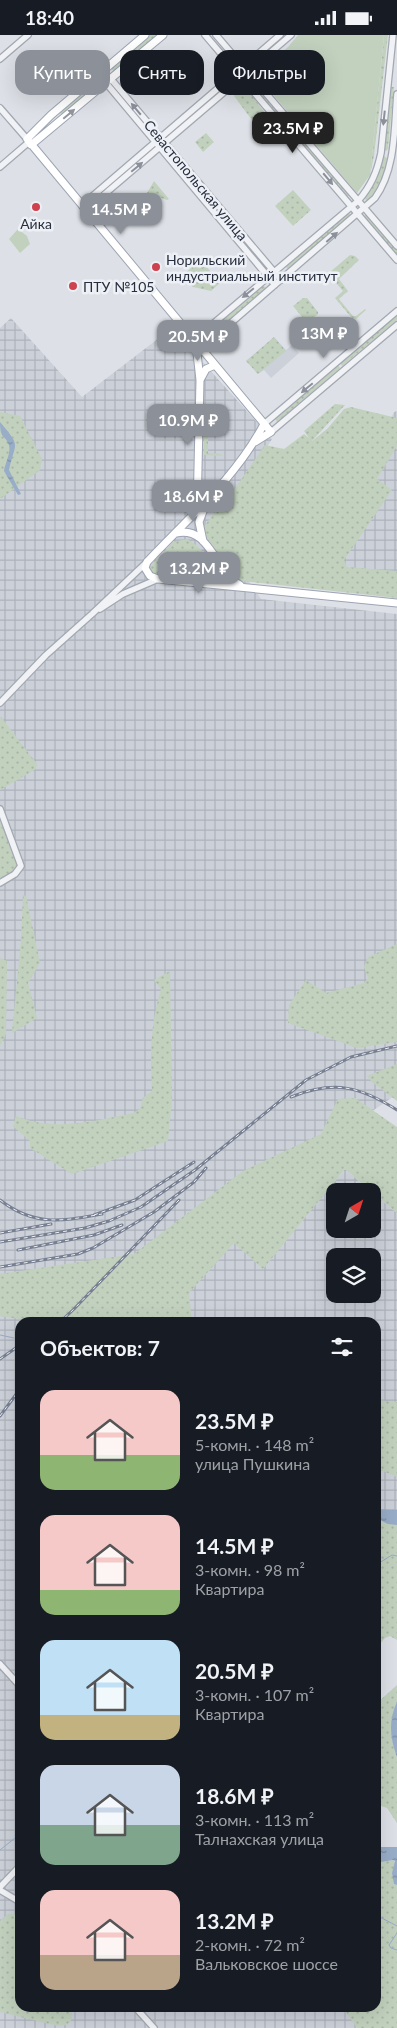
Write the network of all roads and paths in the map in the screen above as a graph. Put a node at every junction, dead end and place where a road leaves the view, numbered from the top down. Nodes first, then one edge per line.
1 (22, 35) edge
2 (28, 35) edge
3 (145, 35) edge
4 (164, 35) edge
5 (205, 35) edge
6 (216, 35) edge
7 (280, 35) edge
8 (291, 35) edge
9 (393, 35) edge
10 (218, 50) edge
11 (229, 50) edge
12 (263, 50) edge
13 (274, 50) edge
14 (0, 54) edge
15 (0, 59) edge
16 (110, 79) edge
17 (110, 83) edge
18 (214, 93) edge
19 (397, 94) edge
20 (90, 95) edge
21 (221, 95) edge
22 (256, 95) edge
23 (267, 95) edge
24 (0, 108) edge
25 (29, 142) junction
26 (160, 143) junction
27 (381, 153) junction
28 (391, 154) junction
29 (0, 167) edge
30 (358, 201) junction
31 (351, 206) junction
32 (84, 207) junction
33 (365, 208) junction
34 (358, 214) junction
35 (226, 220) junction
36 (397, 246) edge
37 (397, 260) edge
38 (274, 272) junction
39 (268, 277) junction
40 (281, 280) junction
41 (275, 285) junction
42 (397, 311) edge
43 (397, 325) edge
44 (195, 339) junction
45 (202, 348) junction
46 (215, 365) junction
47 (200, 380) junction
48 (264, 424) junction
49 (271, 432) junction
50 (255, 442) junction
51 (206, 503) junction
52 (197, 512) junction
53 (175, 533) junction
54 (204, 541) junction
55 (144, 563) junction
56 (224, 574) junction
57 (158, 579) junction
58 (216, 584) junction
59 (243, 586) junction
60 (397, 603) edge
61 (92, 614) junction
62 (0, 703) edge
63 (0, 809) edge
64 (0, 883) edge
65 (0, 1664) edge
66 (15, 1680) edge
67 (15, 1872) edge
68 (0, 1889) edge
69 (15, 1899) edge
70 (140, 2012) edge
71 (154, 2028) edge

1 - 14 street
2 - 15 street
3 - 25 main road
4 - 16 main road
5 - 10 street
6 - 11 street
7 - 12 street
8 - 13 street
9 -> 27 street
17 - 26 street, Севастопольская улица
18 - 26 street
19 - 28 street
25 -> 20 main road
21 - 26 street
22 -> 31 street
23 - 30 street
24 - 25 street
25 - 29 street
25 - 32 main road
26 - 32 street
26 - 35 street, Севастопольская улица
27 - 28 street
27 - 30 street
28 - 33 street
30 - 31 street
30 - 33 street
31 - 34 street
31 - 38 street
32 - 44 main road
33 - 34 street
33 - 36 street
34 - 37 street
40 -> 34 street
35 - 38 street, Севастопольская улица
35 - 39 street, Севастопольская улица
38 - 39 street
38 - 40 street, Севастопольская улица
39 - 41 street, Севастопольская улица
39 -> 44 street
40 - 41 street
41 - 45 street
42 -> 48 street
43 - 49 street
44 - 45 main road
44 - 47 main road
45 - 46 main road
46 - 47 main road
46 - 48 main road
47 - 52 main road
48 - 49 main road
48 - 50 main road
49 - 50 main road
50 - 51 main road
51 - 52 main road
51 - 54 main road
52 - 53 main road
53 - 54 main road
53 - 55 main road
54 - 56 main road
55 - 57 main road
55 - 61 street
56 - 58 main road
56 - 59 main road
57 - 58 main road
57 - 61 street
58 - 59 main road
59 - 60 main road
61 - 62 street
63 - 64 street
65 - 66 street
67 - 68 street
68 - 69 street
70 - 71 street

